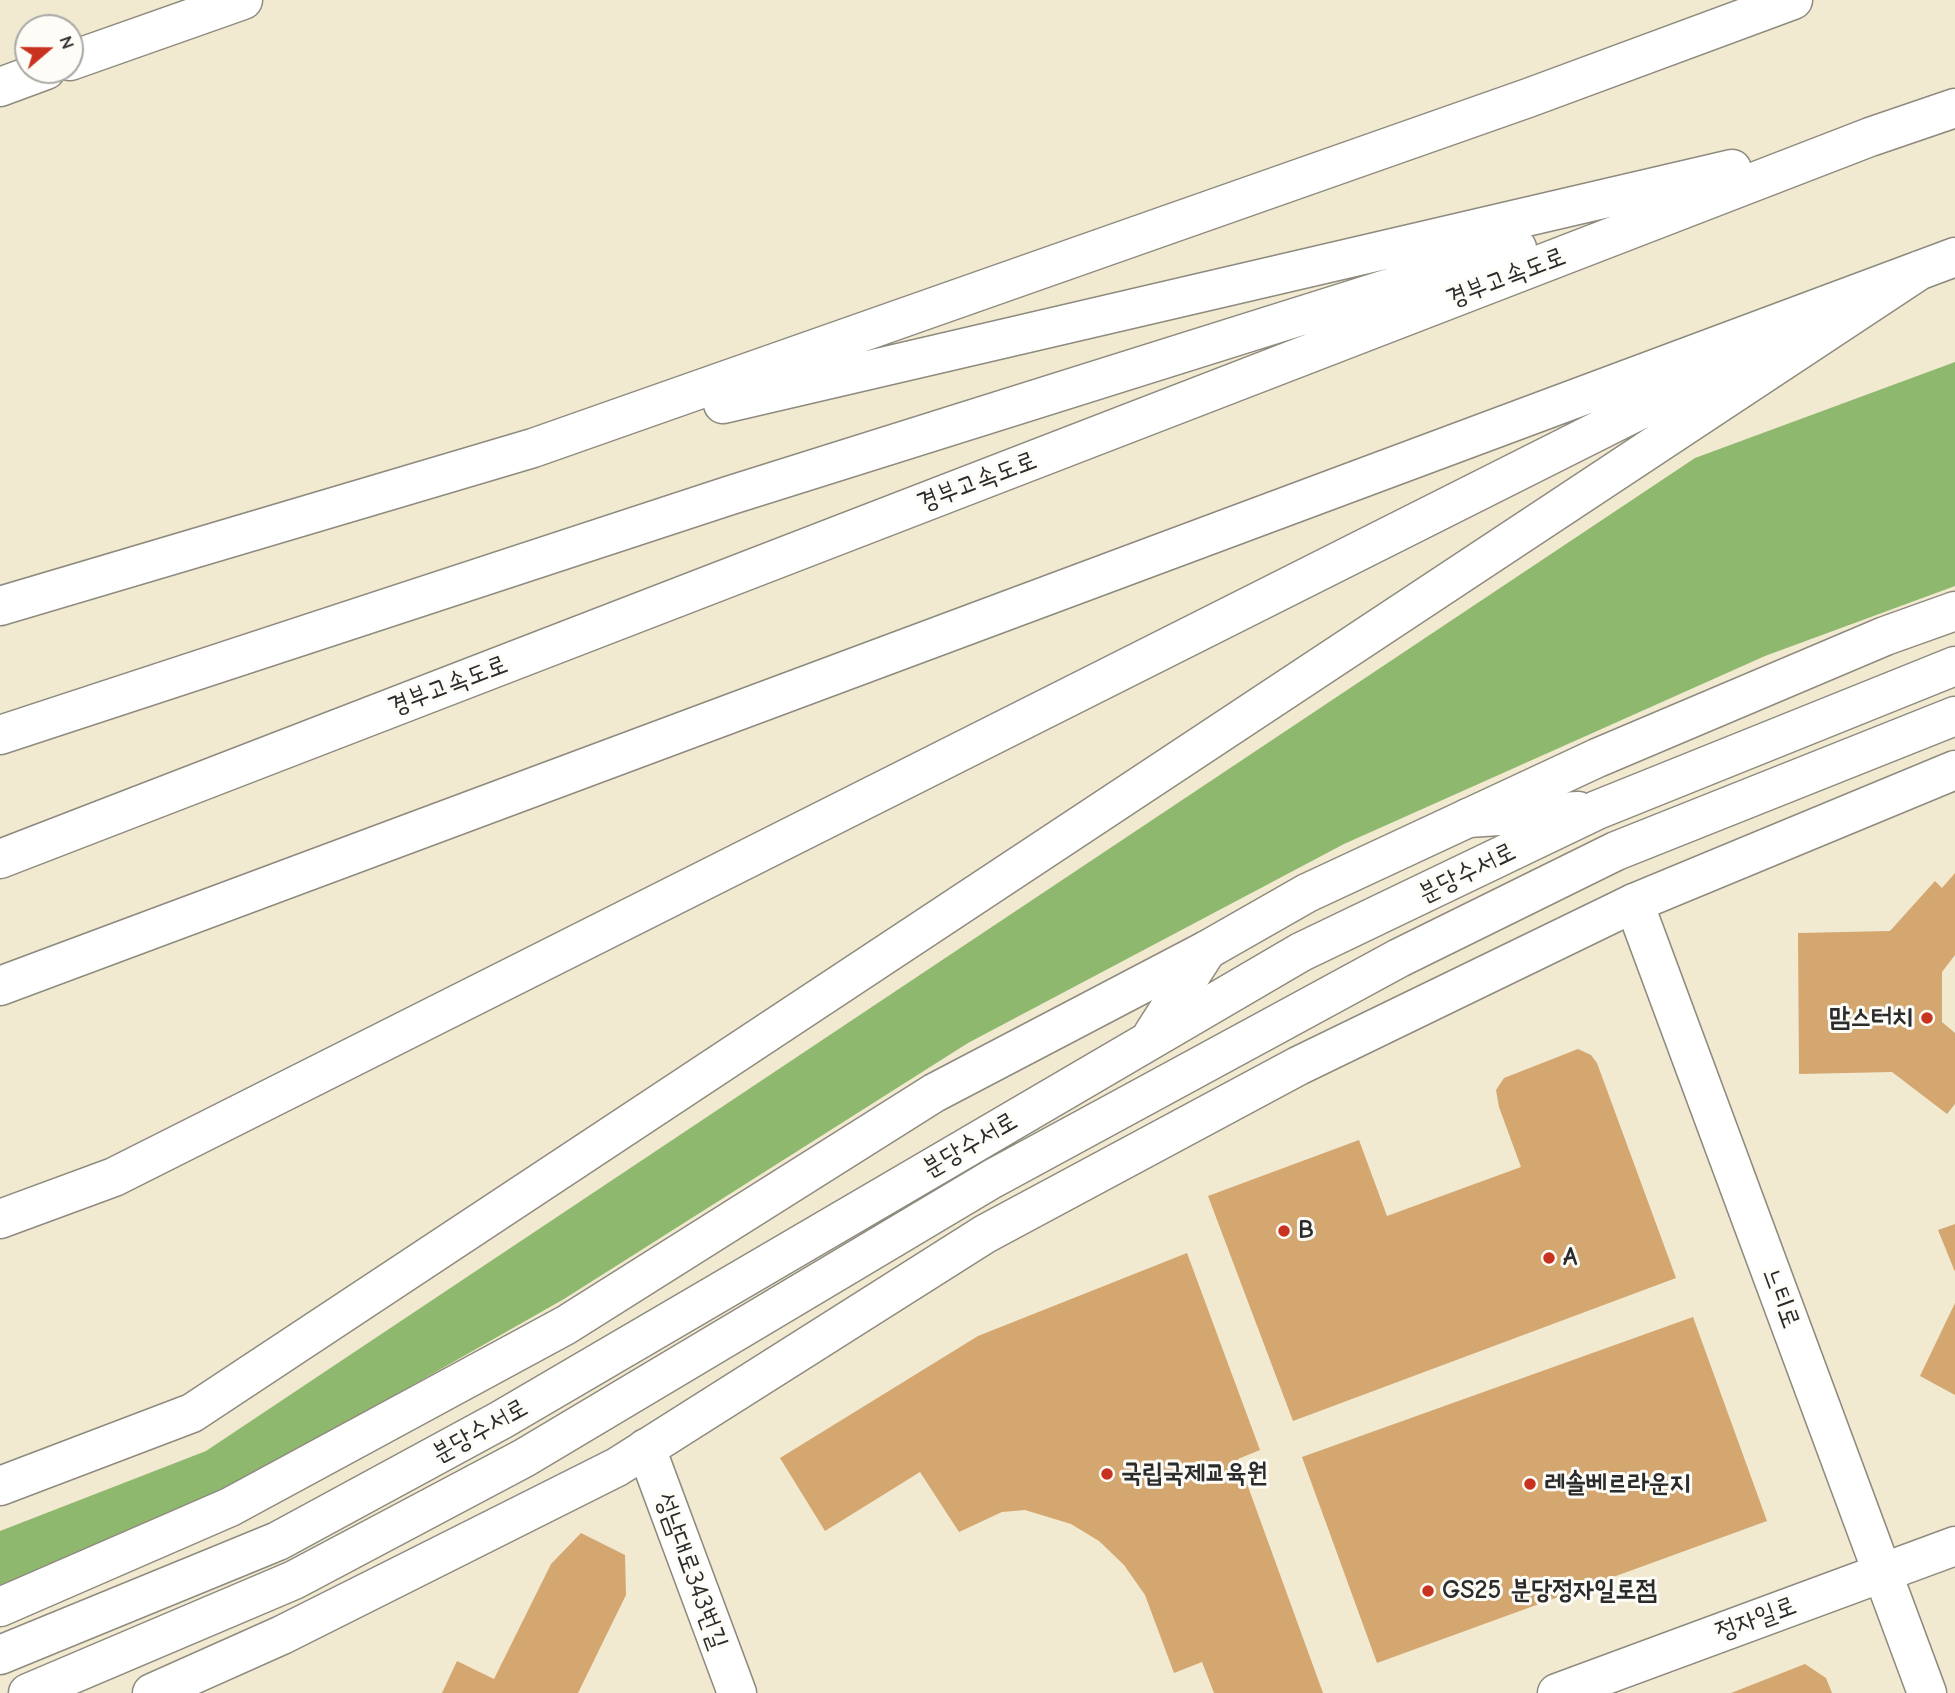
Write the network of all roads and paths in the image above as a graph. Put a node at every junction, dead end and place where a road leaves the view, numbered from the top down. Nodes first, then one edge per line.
1 (243, 0) edge
2 (1793, 0) edge
3 (84, 56) edge
4 (1955, 108) edge
5 (1870, 137) junction
6 (1955, 257) edge
7 (1920, 270) junction
8 (533, 448) junction
9 (0, 606) edge
10 (1955, 611) edge
11 (1955, 666) edge
12 (1955, 716) edge
13 (0, 735) edge
14 (1955, 770) edge
15 (1598, 810) junction
16 (1468, 818) junction
17 (0, 859) edge
18 (1634, 903) junction
19 (1207, 950) junction
20 (0, 986) edge
21 (1149, 1040) junction
22 (0, 1219) edge
23 (646, 1448) junction
24 (0, 1486) edge
25 (1955, 1546) edge
26 (1882, 1573) junction
27 (0, 1607) edge
28 (0, 1655) edge
29 (28, 1693) edge
30 (152, 1693) edge
31 (737, 1693) edge
32 (1557, 1693) edge
33 (1927, 1693) edge

1 - 3 main road
2 - 8 main road
4 - 5 main road, 경부고속도로
5 - 8 main road
5 - 13 main road
5 - 17 main road, 경부고속도로
6 - 7 main road
7 - 20 main road
7 - 22 main road
7 - 24 main road
8 - 9 main road
10 - 16 main road
11 - 15 main road, 분당수서로
12 - 29 main road, 분당수서로
14 - 18 main road
15 - 16 main road
15 - 21 main road, 분당수서로
16 - 19 main road
18 - 23 main road
18 - 26 main road, 느티로
19 - 21 main road
19 - 27 main road
21 - 28 main road, 분당수서로
23 - 30 main road
23 - 31 main road, 성남대로343번길
25 - 26 main road, 정자일로
26 - 32 main road, 정자일로
26 - 33 main road, 느티로

